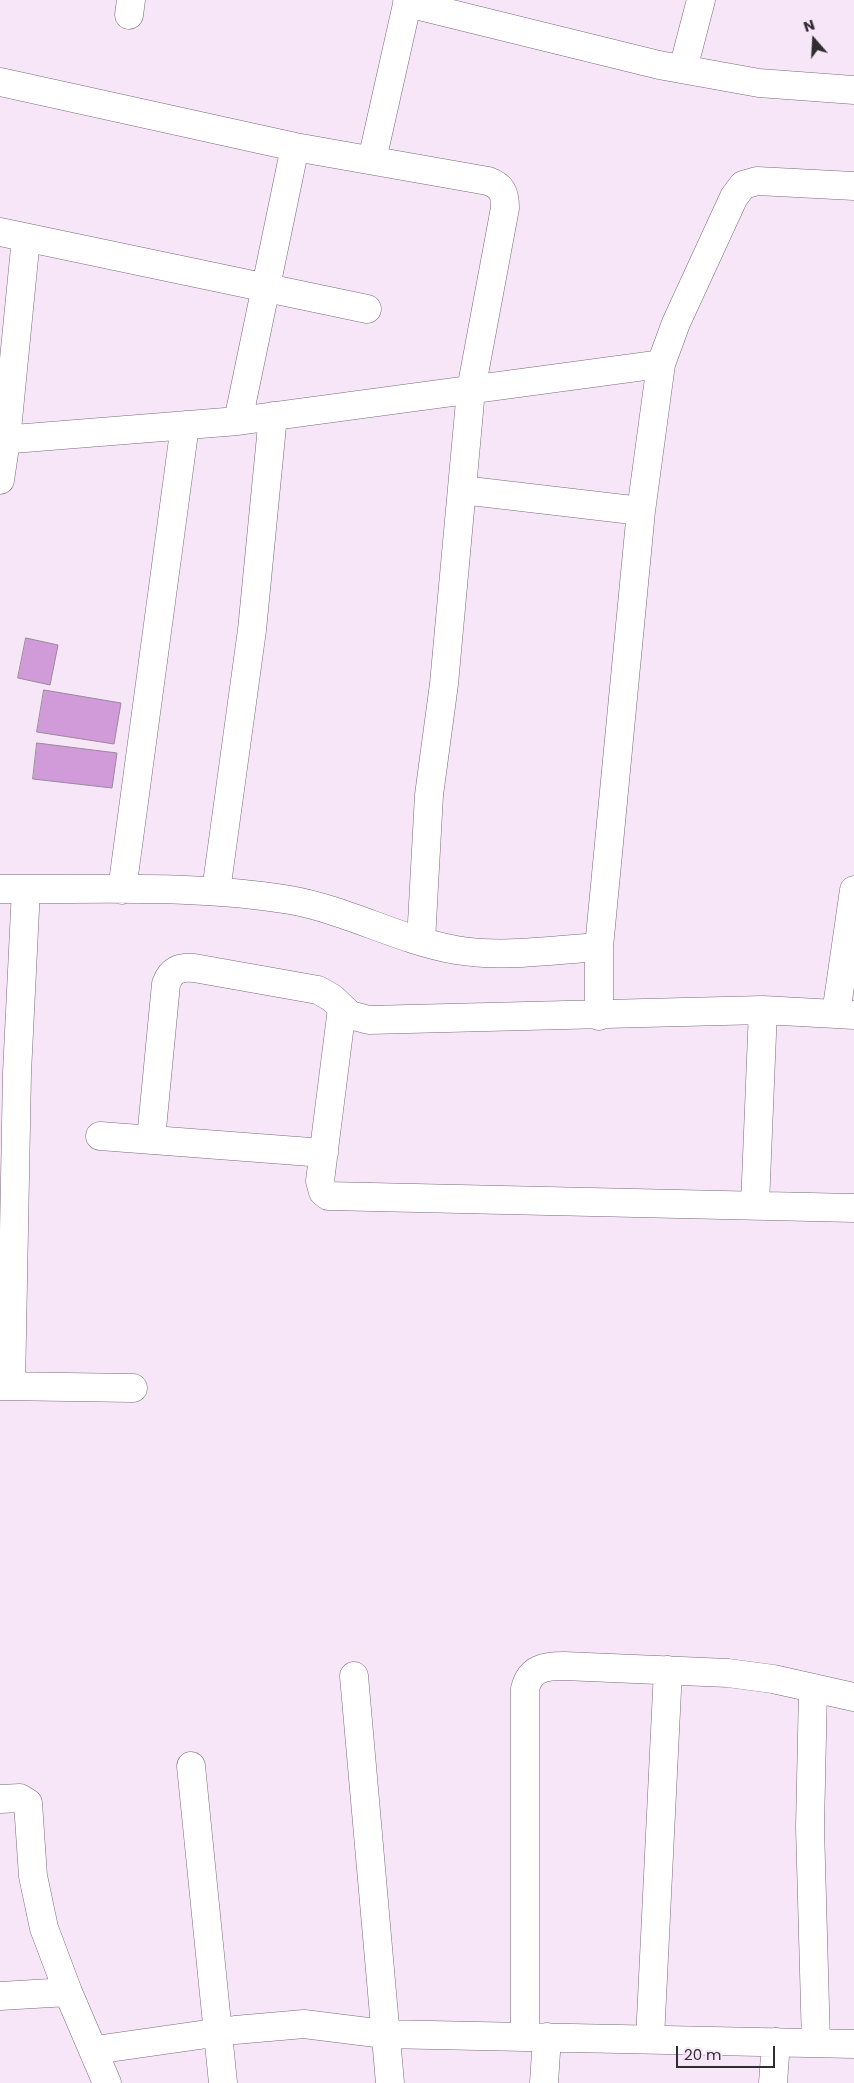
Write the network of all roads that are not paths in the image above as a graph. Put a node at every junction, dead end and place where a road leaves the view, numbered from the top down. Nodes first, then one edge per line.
1 (701, 0) edge
2 (408, 1) edge
3 (684, 69) junction
4 (0, 82) edge
5 (854, 90) edge
6 (295, 147) junction
7 (372, 160) junction
8 (854, 186) edge
9 (0, 232) edge
10 (26, 238) junction
11 (266, 288) junction
12 (367, 309) dead end
13 (661, 364) junction
14 (472, 390) junction
15 (272, 416) junction
16 (238, 421) junction
17 (185, 425) junction
18 (3, 440) edge
19 (0, 480) edge
20 (462, 490) junction
21 (641, 511) junction
22 (13, 889) edge
23 (122, 890) junction
24 (854, 890) edge
25 (216, 891) junction
26 (421, 941) junction
27 (599, 947) junction
28 (342, 1008) junction
29 (763, 1010) junction
30 (845, 1015) edge
31 (599, 1016) junction
32 (100, 1136) dead end
33 (151, 1139) junction
34 (324, 1153) junction
35 (755, 1205) junction
36 (854, 1208) edge
37 (5, 1386) edge
38 (133, 1388) dead end
39 (668, 1670) junction
40 (354, 1676) dead end
41 (814, 1690) junction
42 (853, 1691) edge
43 (191, 1766) dead end
44 (0, 1799) edge
45 (68, 1992) junction
46 (0, 1996) edge
47 (220, 2033) junction
48 (384, 2034) junction
49 (536, 2036) junction
50 (650, 2039) junction
51 (776, 2042) junction
52 (816, 2043) junction
53 (854, 2044) edge
54 (95, 2050) junction
55 (107, 2083) edge
56 (224, 2083) edge
57 (390, 2083) edge
58 (544, 2083) edge
59 (773, 2083) edge

1 - 3 street
2 - 3 street
2 - 7 street
3 - 5 street
4 - 6 street
6 - 7 street
6 - 11 street
7 - 14 street
8 - 13 street
9 - 10 street
10 - 11 street
10 - 18 street
11 - 12 street
11 - 16 street
13 - 14 street
13 - 21 street
14 - 15 street
14 - 20 street
15 - 16 street
15 - 25 street
16 - 17 street
17 - 18 street
17 - 23 street
18 - 19 street
20 - 21 street
20 - 26 street
21 - 27 street
22 - 23 street
22 - 37 street
23 - 25 street
24 - 30 street
25 - 26 street
26 - 27 street
27 - 31 street
28 - 31 street
28 - 33 street
28 - 34 street
29 - 30 street
29 - 31 street
29 - 35 street
32 - 33 street
33 - 34 street
34 - 35 street
35 - 36 street
37 - 38 street
39 - 41 street
39 - 49 street
39 - 50 street
40 - 48 street
41 - 42 street
41 - 52 street
43 - 47 street
44 - 45 street
45 - 46 street
45 - 54 street
47 - 48 street
47 - 54 street
47 - 56 street
48 - 49 street
48 - 57 street
49 - 50 street
49 - 58 street
50 - 51 street
51 - 52 street
51 - 59 street
52 - 53 street
54 - 55 street

